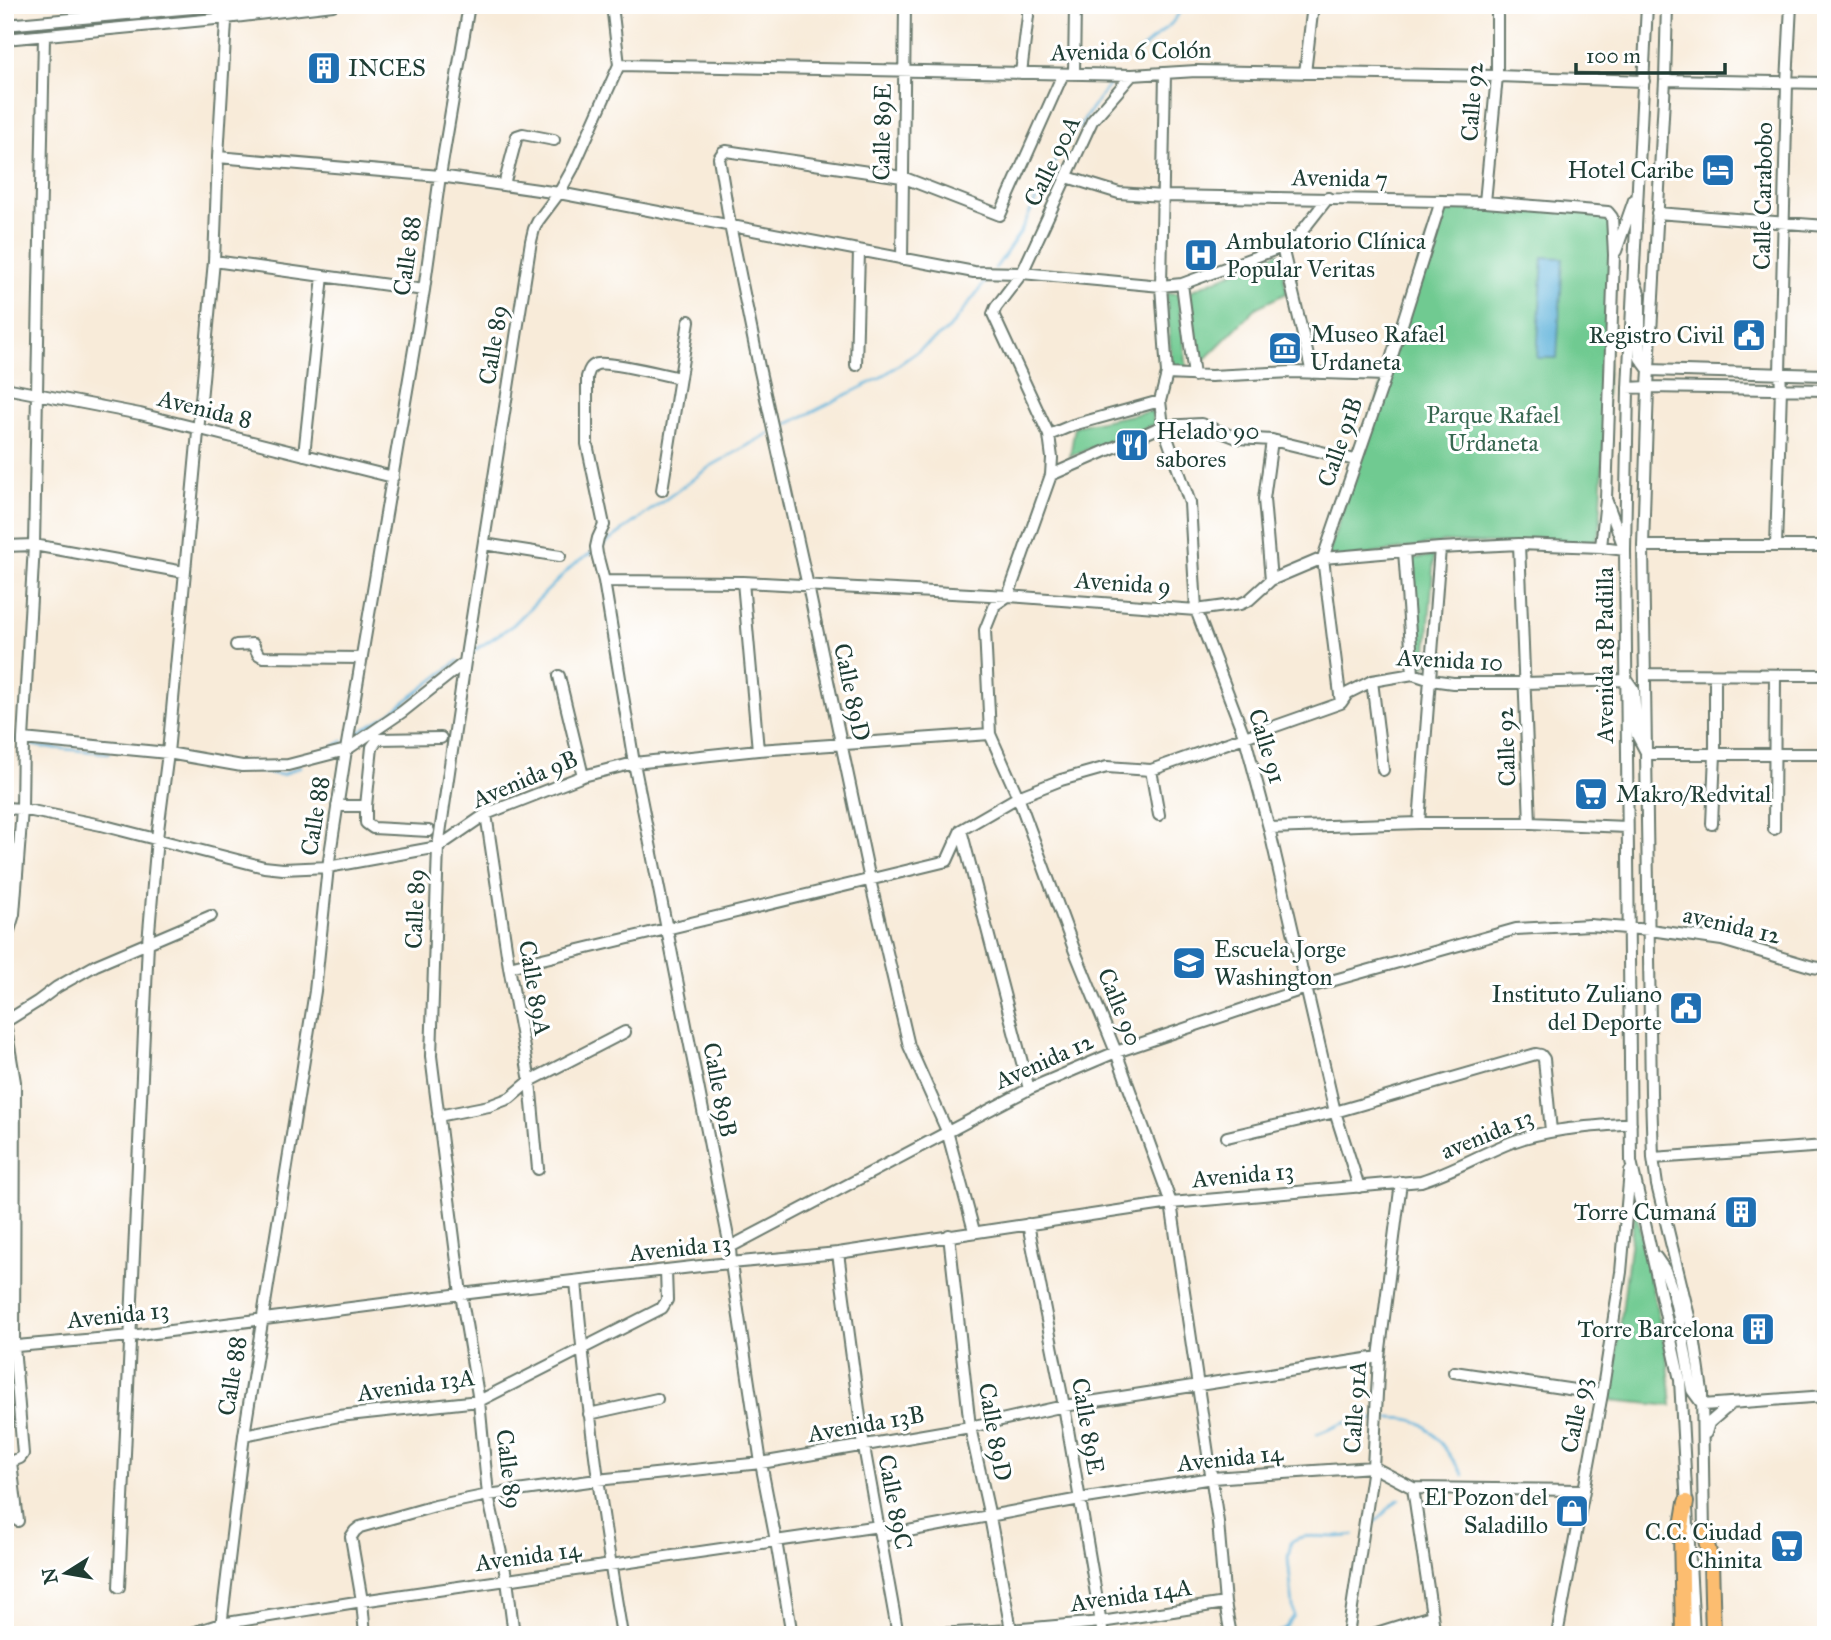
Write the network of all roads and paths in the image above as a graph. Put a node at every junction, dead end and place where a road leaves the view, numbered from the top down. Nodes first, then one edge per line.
1 (227, 5) edge
2 (333, 5) edge
3 (470, 5) edge
4 (612, 5) edge
5 (905, 5) edge
6 (1028, 5) edge
7 (1075, 5) edge
8 (1313, 5) edge
9 (1497, 5) edge
10 (1647, 5) edge
11 (1667, 5) edge
12 (1791, 5) edge
13 (226, 18) junction
14 (5, 25) edge
15 (44, 36) junction
16 (5, 39) edge
17 (619, 65) junction
18 (904, 70) junction
19 (1021, 73) junction
20 (1165, 73) junction
21 (1305, 73) junction
22 (1069, 74) junction
23 (1132, 75) junction
24 (1497, 76) junction
25 (1665, 80) junction
26 (1644, 81) junction
27 (1787, 83) junction
28 (1826, 83) edge
29 (554, 140) dead end
30 (218, 157) junction
31 (440, 176) junction
32 (902, 177) junction
33 (1067, 177) junction
34 (504, 185) junction
35 (1639, 188) junction
36 (559, 193) junction
37 (1162, 196) junction
38 (1328, 198) junction
39 (1441, 201) junction
40 (1485, 202) junction
41 (1657, 213) junction
42 (1784, 223) junction
43 (730, 225) junction
44 (1826, 226) edge
45 (1282, 247) junction
46 (859, 251) junction
47 (1614, 255) junction
48 (902, 259) junction
49 (214, 261) junction
50 (1022, 273) junction
51 (1633, 275) junction
52 (323, 276) junction
53 (1182, 284) junction
54 (1161, 286) junction
55 (424, 290) junction
56 (689, 321) dead end
57 (856, 365) dead end
58 (1649, 370) junction
59 (1167, 373) junction
60 (1312, 373) junction
61 (1780, 373) junction
62 (1386, 375) junction
63 (1826, 375) edge
64 (1194, 376) junction
65 (680, 378) junction
66 (1648, 387) junction
67 (5, 388) edge
68 (1628, 388) junction
69 (1782, 388) junction
70 (1826, 390) edge
71 (38, 394) junction
72 (1160, 401) junction
73 (1041, 418) joint
74 (1163, 426) junction
75 (198, 429) junction
76 (1049, 435) junction
77 (1272, 440) junction
78 (304, 455) junction
79 (1355, 460) junction
80 (1051, 475) junction
81 (393, 477) junction
82 (662, 490) dead end
83 (1606, 499) junction
84 (484, 544) junction
85 (1519, 544) junction
86 (34, 545) junction
87 (5, 546) edge
88 (1643, 546) junction
89 (1776, 546) junction
90 (1826, 546) edge
91 (1601, 547) junction
92 (1440, 548) junction
93 (1625, 550) junction
94 (1404, 551) junction
95 (560, 556) dead end
96 (1323, 558) junction
97 (184, 572) junction
98 (1271, 580) junction
99 (604, 581) junction
100 (743, 582) junction
101 (808, 586) junction
102 (1009, 596) junction
103 (1196, 610) junction
104 (236, 645) dead end
105 (362, 658) junction
106 (465, 662) junction
107 (1413, 674) junction
108 (1646, 674) junction
109 (1714, 675) junction
110 (559, 676) dead end
111 (1775, 676) junction
112 (1826, 676) edge
113 (1431, 680) junction
114 (1627, 680) junction
115 (1372, 681) junction
116 (1525, 684) junction
117 (1341, 704) junction
118 (990, 734) junction
119 (441, 738) dead end
120 (1245, 738) junction
121 (23, 739) junction
122 (842, 744) junction
123 (346, 750) junction
124 (758, 750) junction
125 (168, 753) junction
126 (1647, 754) junction
127 (1715, 754) junction
128 (1826, 754) edge
129 (1776, 755) junction
130 (634, 763) junction
131 (1151, 770) junction
132 (1383, 770) dead end
133 (583, 776) junction
134 (1018, 797) junction
135 (337, 806) junction
136 (366, 806) junction
137 (5, 808) edge
138 (23, 809) junction
139 (486, 814) junction
140 (1159, 815) dead end
141 (1419, 823) junction
142 (1530, 823) junction
143 (1712, 824) dead end
144 (1627, 827) junction
145 (1269, 828) junction
146 (1774, 829) dead end
147 (961, 830) junction
148 (429, 831) dead end
149 (157, 838) junction
150 (438, 847) junction
151 (328, 867) junction
152 (870, 880) junction
153 (211, 916) dead end
154 (666, 929) junction
155 (1628, 929) junction
156 (1650, 930) junction
157 (148, 943) junction
158 (5, 944) edge
159 (509, 967) junction
160 (1826, 969) edge
161 (1306, 988) junction
162 (5, 1022) edge
163 (625, 1032) dead end
164 (1116, 1052) junction
165 (530, 1081) junction
166 (15, 1082) junction
167 (1029, 1089) junction
168 (5, 1091) edge
169 (1335, 1112) junction
170 (438, 1116) junction
171 (1631, 1123) junction
172 (947, 1131) junction
173 (1551, 1131) junction
174 (1227, 1137) dead end
175 (1826, 1146) edge
176 (1653, 1158) junction
177 (1631, 1161) junction
178 (538, 1169) dead end
179 (1401, 1182) junction
180 (1359, 1186) junction
181 (1171, 1203) junction
182 (1028, 1224) junction
183 (974, 1231) junction
184 (949, 1235) junction
185 (730, 1247) junction
186 (1651, 1250) junction
187 (838, 1252) junction
188 (731, 1264) junction
189 (710, 1265) junction
190 (666, 1271) junction
191 (576, 1281) junction
192 (461, 1294) junction
193 (262, 1318) junction
194 (131, 1336) junction
195 (10, 1346) edge
196 (582, 1350) junction
197 (1379, 1357) junction
198 (1454, 1372) dead end
199 (1197, 1385) junction
200 (1602, 1394) junction
201 (1826, 1396) edge
202 (657, 1399) dead end
203 (479, 1401) junction
204 (1732, 1402) junction
205 (1703, 1405) junction
206 (1064, 1406) junction
207 (589, 1414) junction
208 (970, 1427) junction
209 (244, 1435) junction
210 (1703, 1439) junction
211 (863, 1447) junction
212 (8, 1463) edge
213 (761, 1463) junction
214 (1373, 1466) junction
215 (1212, 1478) junction
216 (597, 1479) junction
217 (1413, 1488) junction
218 (1583, 1490) junction
219 (488, 1495) junction
220 (1080, 1499) junction
221 (1686, 1502) junction
222 (990, 1517) junction
223 (18, 1521) dead end
224 (880, 1531) junction
225 (1703, 1532) junction
226 (776, 1541) junction
227 (610, 1564) junction
228 (507, 1580) junction
229 (119, 1587) dead end
230 (362, 1601) junction
231 (1225, 1603) junction
232 (1431, 1616) junction
233 (1101, 1622) junction
234 (220, 1629) edge
235 (1011, 1632) edge
236 (186, 1635) edge
237 (365, 1635) edge
238 (514, 1635) edge
239 (622, 1635) edge
240 (792, 1635) edge
241 (898, 1635) edge
242 (917, 1635) edge
243 (1103, 1635) edge
244 (1231, 1635) edge
245 (1348, 1635) edge
246 (1370, 1635) edge
247 (1435, 1635) edge
248 (1557, 1635) edge
249 (1684, 1635) edge
250 (1694, 1635) edge
251 (1707, 1635) edge
252 (1713, 1635) edge

1 - 13 street
1 - 14 street
2 - 13 street
3 - 31 street, Calle 88
4 - 17 street
5 - 18 street, Calle 89E
6 - 19 street
7 - 22 street
8 - 21 street
9 - 24 street, Calle 92
10 - 26 street, Avenida 18 Padilla
11 - 25 street, Avenida 18 Padilla
12 - 27 street, Calle Carabobo
13 - 15 street
13 - 30 street
15 - 16 street
15 - 71 street
17 - 18 street, Avenida 6 Colón
17 - 36 street, Calle 89
18 - 19 street, Avenida 6 Colón
18 - 32 street, Calle 89E
19 - 22 street, Avenida 6 Colón
20 - 21 street, Avenida 6 Colón
20 - 23 street, Avenida 6 Colón
20 - 37 street, Calle 91
21 - 24 street, Avenida 6 Colón
22 - 23 street, Avenida 6 Colón
22 - 32 street
23 - 33 street, Calle 90A
24 - 26 street, Avenida 6 Colón
24 - 40 street, Calle 92
25 - 27 street
25 - 41 street, Avenida 18 Padilla
26 - 35 street, Avenida 18 Padilla
27 - 28 street
27 - 42 street, Calle Carabobo
29 - 34 street
30 - 31 street
30 - 49 street
31 - 34 street
31 - 55 street, Calle 88
32 - 43 street, Calle 89D
32 - 48 street, Calle 89E
33 - 37 street, Avenida 7
33 - 50 street, Calle 90A
34 - 36 street
35 - 47 street
35 - 51 street, Avenida 18 Padilla
36 - 43 street
36 - 84 street, Calle 89
37 - 38 street, Avenida 7
37 - 54 street, Calle 91
38 - 39 street, Avenida 7
38 - 45 street
39 - 40 street, Avenida 7
39 - 62 street, Calle 91B
40 - 47 street, Avenida 7
41 - 42 street
41 - 58 street, Avenida 18 Padilla
42 - 44 street
42 - 61 street, Calle Carabobo
43 - 46 street
43 - 101 street, Calle 89D
45 - 53 street
45 - 60 street
46 - 48 street
46 - 57 street
47 - 83 street
48 - 50 street
49 - 52 street
49 - 75 street
50 - 54 street
50 - 73 street, Calle 90A
51 - 58 street
51 - 68 street, Avenida 18 Padilla
52 - 55 street
52 - 78 street
53 - 54 street
53 - 64 street
54 - 59 street, Calle 91
55 - 81 street, Calle 88
56 - 65 street
58 - 61 street
58 - 66 street, Avenida 18 Padilla
59 - 64 street
59 - 72 street, Calle 91
60 - 62 street
60 - 64 street
61 - 63 street
61 - 69 street, Calle Carabobo
62 - 79 street, Calle 91B
65 - 82 street
65 - 99 street, Calle 89B
66 - 68 street
66 - 69 street
66 - 88 street, Avenida 18 Padilla
67 - 71 street, Avenida 8
68 - 93 street, Avenida 18 Padilla
69 - 70 street
69 - 89 street, Calle Carabobo
71 - 75 street, Avenida 8
71 - 86 street
72 - 74 street, Calle 91
72 - 76 street
73 - 76 street, Calle 90
74 - 77 street
74 - 80 street
74 - 103 street, Calle 91
75 - 78 street, Avenida 8
75 - 97 street
76 - 80 street, Calle 90
77 - 79 street
77 - 98 street
78 - 81 street, Avenida 8
79 - 96 street, Calle 91B
80 - 102 street, Calle 90
81 - 105 street, Calle 88
83 - 91 street
83 - 93 street
84 - 95 street
84 - 106 street, Calle 89
85 - 91 street, Avenida 9
85 - 92 street, Avenida 9
85 - 116 street, Calle 92
86 - 87 street
86 - 97 street
86 - 121 street
88 - 89 street
88 - 108 street, Avenida 18 Padilla
89 - 90 street
91 - 93 street, Avenida 9
92 - 94 street, Avenida 9
92 - 113 street
93 - 114 street, Avenida 18 Padilla
94 - 96 street, Avenida 9
94 - 107 street
96 - 98 street, Avenida 9
96 - 117 street, Calle 91B
97 - 125 street
98 - 103 street, Avenida 9
99 - 100 street, Avenida 9
99 - 130 street, Calle 89B
100 - 101 street, Avenida 9
100 - 124 street
101 - 102 street, Avenida 9
101 - 122 street, Calle 89D
102 - 103 street, Avenida 9
102 - 118 street, Calle 90
103 - 120 street, Calle 91
104 - 105 street
105 - 123 street, Calle 88
106 - 123 street
106 - 150 street, Calle 89
107 - 113 street, Avenida 10
107 - 115 street, Avenida 10
108 - 109 street
108 - 126 street, Avenida 18 Padilla
109 - 111 street
109 - 127 street
110 - 133 street
111 - 112 street
111 - 129 street
113 - 116 street, Avenida 10
113 - 141 street
114 - 116 street, Avenida 10
114 - 126 street
114 - 144 street, Avenida 18 Padilla
115 - 117 street, Avenida 10
115 - 132 street
116 - 142 street, Calle 92
117 - 120 street, Avenida 10
118 - 122 street, Avenida 9B
118 - 134 street, Calle 90
119 - 136 street
120 - 131 street, Avenida 10
120 - 145 street, Calle 91
121 - 125 street
121 - 138 street
122 - 124 street, Avenida 9B
122 - 152 street, Calle 89D
123 - 125 street
123 - 135 street, Calle 88
124 - 130 street, Avenida 9B
125 - 149 street
126 - 127 street
126 - 156 street, Avenida 18 Padilla
127 - 129 street
127 - 143 street
128 - 129 street
129 - 146 street
130 - 133 street, Avenida 9B
130 - 154 street, Calle 89B
131 - 134 street, Avenida 10
131 - 140 street
133 - 139 street, Avenida 9B
134 - 147 street, Avenida 10
134 - 164 street, Calle 90
135 - 136 street
135 - 151 street, Calle 88
136 - 148 street
137 - 138 street, Avenida 9B
138 - 149 street, Avenida 9B
138 - 158 street
139 - 150 street, Avenida 9B
139 - 159 street, Calle 89A
141 - 142 street
141 - 145 street
142 - 144 street
144 - 155 street, Avenida 18 Padilla
145 - 161 street, Calle 91
147 - 152 street
147 - 167 street
149 - 151 street, Avenida 9B
149 - 157 street
150 - 151 street, Avenida 9B
150 - 170 street, Calle 89
151 - 193 street, Calle 88
152 - 154 street
152 - 172 street, Calle 89D
153 - 157 street
154 - 159 street
154 - 185 street, Calle 89B
155 - 156 street, avenida 12
155 - 161 street, Avenida 12
155 - 171 street, Avenida 18 Padilla
156 - 160 street, avenida 12
156 - 176 street, Avenida 18 Padilla
157 - 162 street
157 - 194 street
159 - 165 street, Calle 89A
161 - 164 street, Avenida 12
161 - 169 street, Calle 91
162 - 166 street
163 - 165 street
164 - 167 street, Avenida 12
164 - 181 street, Calle 90
165 - 170 street
165 - 178 street, Calle 89A
166 - 168 street
166 - 195 street
167 - 172 street, Avenida 12
169 - 173 street
169 - 174 street
169 - 180 street, Calle 91
170 - 192 street, Calle 89
171 - 173 street, avenida 13
171 - 177 street, Avenida 18 Padilla
172 - 183 street, Calle 89D
172 - 185 street, Avenida 12
173 - 179 street, avenida 13
175 - 176 street
176 - 205 street, Avenida 18 Padilla
177 - 186 street, Avenida 18 Padilla
177 - 200 street, Calle 93
179 - 180 street, avenida 13
179 - 197 street, Calle 91A
180 - 181 street, Avenida 13
181 - 182 street, Avenida 13
181 - 199 street, Calle 90
182 - 183 street, Avenida 13
182 - 206 street, Calle 89E
183 - 184 street, Avenida 13
184 - 187 street, Avenida 13
184 - 208 street, Calle 89D
185 - 188 street, Calle 89B
185 - 189 street, Avenida 12
186 - 205 street
186 - 221 street, Avenida 18 Padilla
187 - 188 street, Avenida 13
187 - 211 street, Calle 89C
188 - 189 street, Avenida 13
188 - 213 street, Calle 89B
189 - 190 street, Avenida 13
190 - 191 street, Avenida 13
190 - 196 street, Avenida 13A
191 - 192 street, Avenida 13
191 - 196 street
192 - 193 street, Avenida 13
192 - 203 street, Calle 89
193 - 194 street, Avenida 13
193 - 209 street, Calle 88
194 - 195 street, Avenida 13
194 - 229 street
195 - 212 street
196 - 203 street, Avenida 13A
196 - 207 street
197 - 199 street, Avenida 13B
197 - 214 street, Calle 91A
198 - 200 street
199 - 206 street, Avenida 13B
199 - 215 street, Calle 90
200 - 218 street, Calle 93
201 - 204 street
202 - 207 street
203 - 209 street, Avenida 13A
203 - 219 street, Calle 89
204 - 205 street
204 - 210 street
205 - 210 street, Avenida 18 Padilla
206 - 208 street, Avenida 13B
206 - 220 street, Calle 89E
207 - 216 street
208 - 211 street, Avenida 13B
208 - 222 street, Calle 89D
209 - 234 street, Calle 88
210 - 225 street, Avenida 18 Padilla
211 - 213 street, Avenida 13B
211 - 224 street, Calle 89C
212 - 223 street
213 - 216 street, Avenida 13B
213 - 226 street, Calle 89B
214 - 215 street, Avenida 14
214 - 217 street
214 - 245 street, Calle 91A
215 - 220 street, Avenida 14
215 - 231 street, Calle 90
216 - 219 street, Avenida 13B
216 - 227 street
217 - 218 street
217 - 232 street
218 - 248 street, Calle 93
219 - 228 street, Calle 89
219 - 230 street, Avenida 13B
220 - 222 street, Avenida 14
220 - 233 street, Calle 89E
221 - 249 main road
221 - 250 street, Avenida 18 Padilla
222 - 224 street, Avenida 14
222 - 235 street, Calle 89D
224 - 226 street, Avenida 14
224 - 241 street, Calle 89C
225 - 251 street, Avenida 18 Padilla
225 - 252 main road
226 - 227 street, Avenida 14
226 - 240 street, Calle 89B
227 - 228 street, Avenida 14
227 - 239 street
228 - 230 street, Avenida 14
228 - 238 street, Calle 89
230 - 234 street, Avenida 14
230 - 237 street
231 - 233 street, Avenida 14A
231 - 244 street, Calle 90
232 - 246 street
232 - 247 street
233 - 235 street, Avenida 14A
233 - 243 street, Calle 89E
234 - 236 street, Avenida 14
235 - 242 street, Avenida 14A

